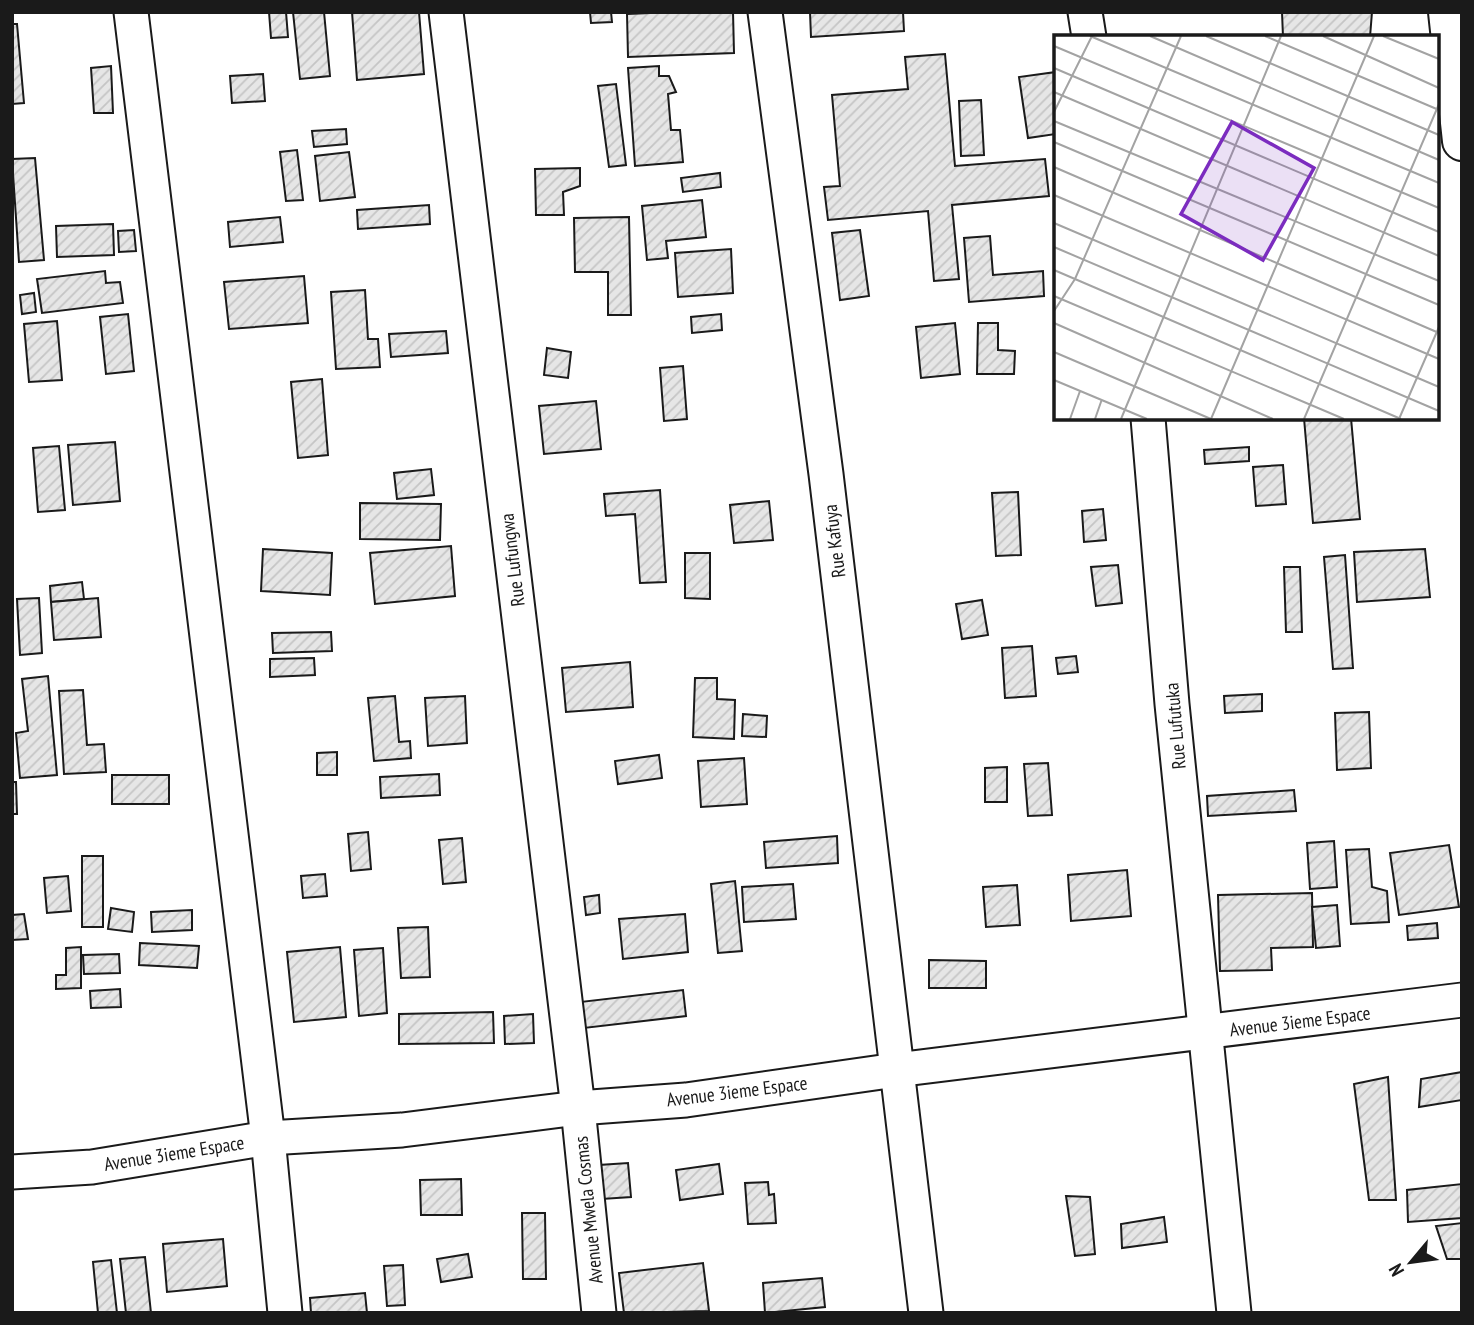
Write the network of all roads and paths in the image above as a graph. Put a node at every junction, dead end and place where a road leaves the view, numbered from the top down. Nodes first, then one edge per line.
1 (131, 12) edge
2 (446, 12) edge
3 (765, 12) edge
4 (1085, 12) edge
5 (1448, 12) edge
6 (1089, 35) edge
7 (1462, 141) edge
8 (1148, 420) edge
9 (1462, 1000) edge
10 (1204, 1033) junction
11 (896, 1070) junction
12 (578, 1108) junction
13 (268, 1138) junction
14 (12, 1172) edge
15 (285, 1313) edge
16 (598, 1313) edge
17 (926, 1313) edge
18 (1234, 1313) edge

1 - 13 street
2 - 12 street, Rue Lufungwa
3 - 11 street, Rue Kafuya
4 - 6 street
5 - 7 street
8 - 10 street, Rue Lufutuka
9 - 10 street, Avenue 3ieme Espace
10 - 11 street, Avenue 3ieme Espace
10 - 18 street, Rue Lufutuka
11 - 12 street, Avenue 3ieme Espace
11 - 17 street, Rue Kafuya
12 - 13 street, Avenue 3ieme Espace
12 - 16 street, Avenue Mwela Cosmas
13 - 14 street, Avenue 3ieme Espace
13 - 15 street

